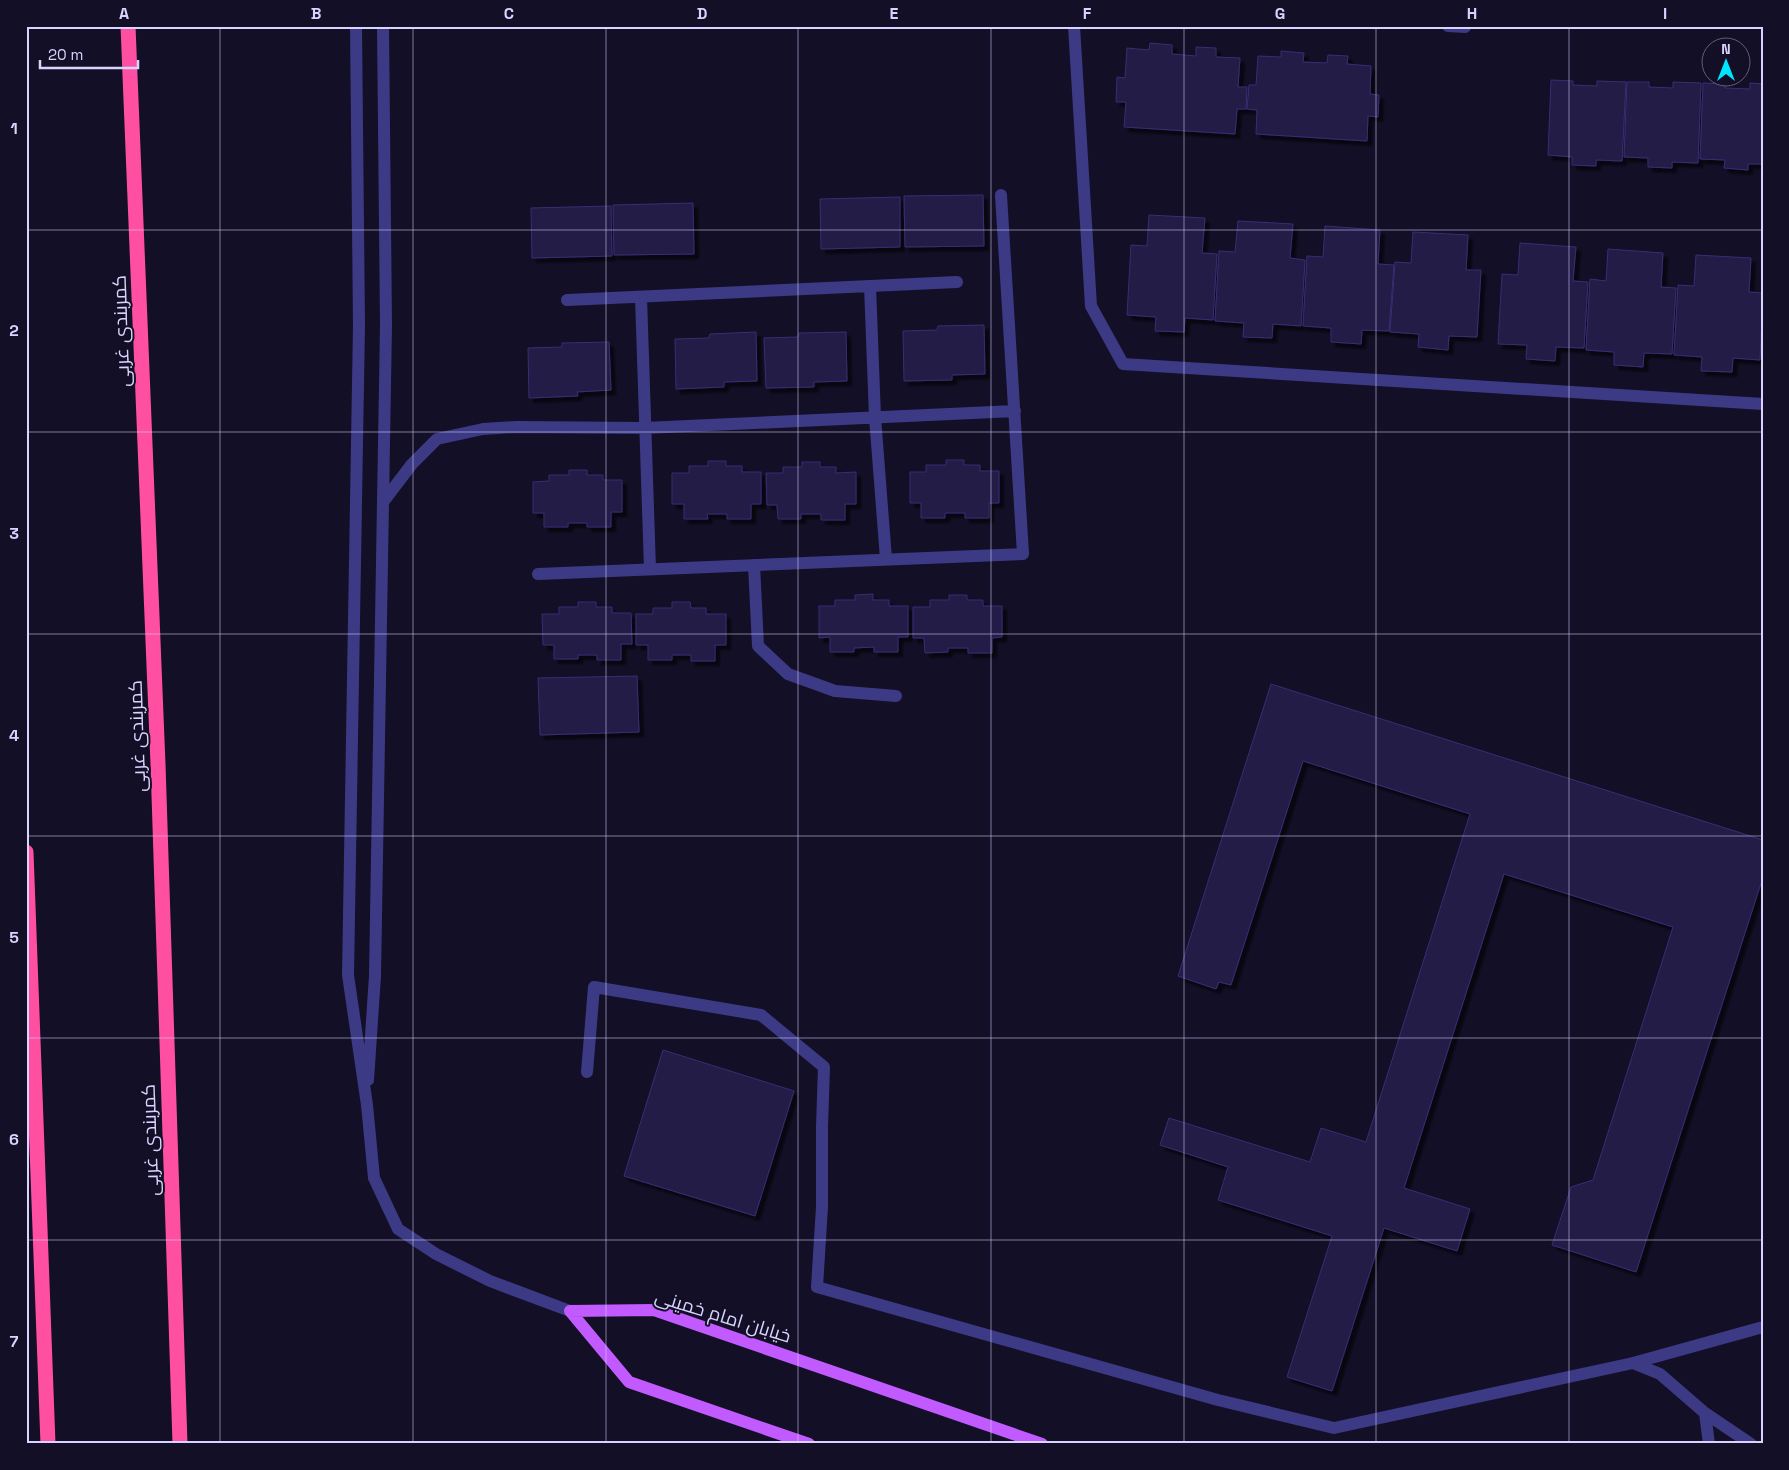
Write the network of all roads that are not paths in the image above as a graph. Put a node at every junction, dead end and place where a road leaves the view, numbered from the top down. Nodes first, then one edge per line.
1 (128, 26) edge
2 (356, 26) edge
3 (383, 26) edge
4 (1074, 26) edge
5 (1448, 26) edge
6 (1465, 27) edge
7 (1001, 195) dead end
8 (957, 282) dead end
9 (870, 286) junction
10 (641, 297) junction
11 (567, 300) dead end
12 (1763, 404) edge
13 (1014, 411) junction
14 (875, 417) junction
15 (645, 428) junction
16 (383, 502) junction
17 (886, 559) junction
18 (754, 565) junction
19 (650, 569) junction
20 (538, 574) dead end
21 (896, 696) dead end
22 (26, 852) edge
23 (586, 1072) dead end
24 (367, 1105) junction
25 (570, 1311) junction
26 (1763, 1327) edge
27 (1633, 1363) junction
28 (1705, 1413) junction
29 (48, 1444) edge
30 (180, 1444) edge
31 (809, 1444) edge
32 (1042, 1444) edge
33 (1709, 1444) edge
34 (1751, 1444) edge

1 - 30 highway, کمربندی غربی
2 - 24 street
3 - 16 street
4 - 12 street
5 - 6 street
7 - 13 street
8 - 9 street
9 - 10 street
9 - 14 street
10 - 11 street
10 - 15 street
13 - 14 street
13 - 17 street
14 - 15 street
14 - 17 street
15 - 16 street
15 - 19 street
16 - 24 street
17 - 18 street
18 - 19 street
18 - 21 street
19 - 20 street
22 - 29 highway
23 - 27 street
24 - 25 street
25 - 31 main road
25 - 32 main road, خیابان امام خمینی
26 - 27 street
27 - 28 street
28 - 33 street
28 - 34 street

